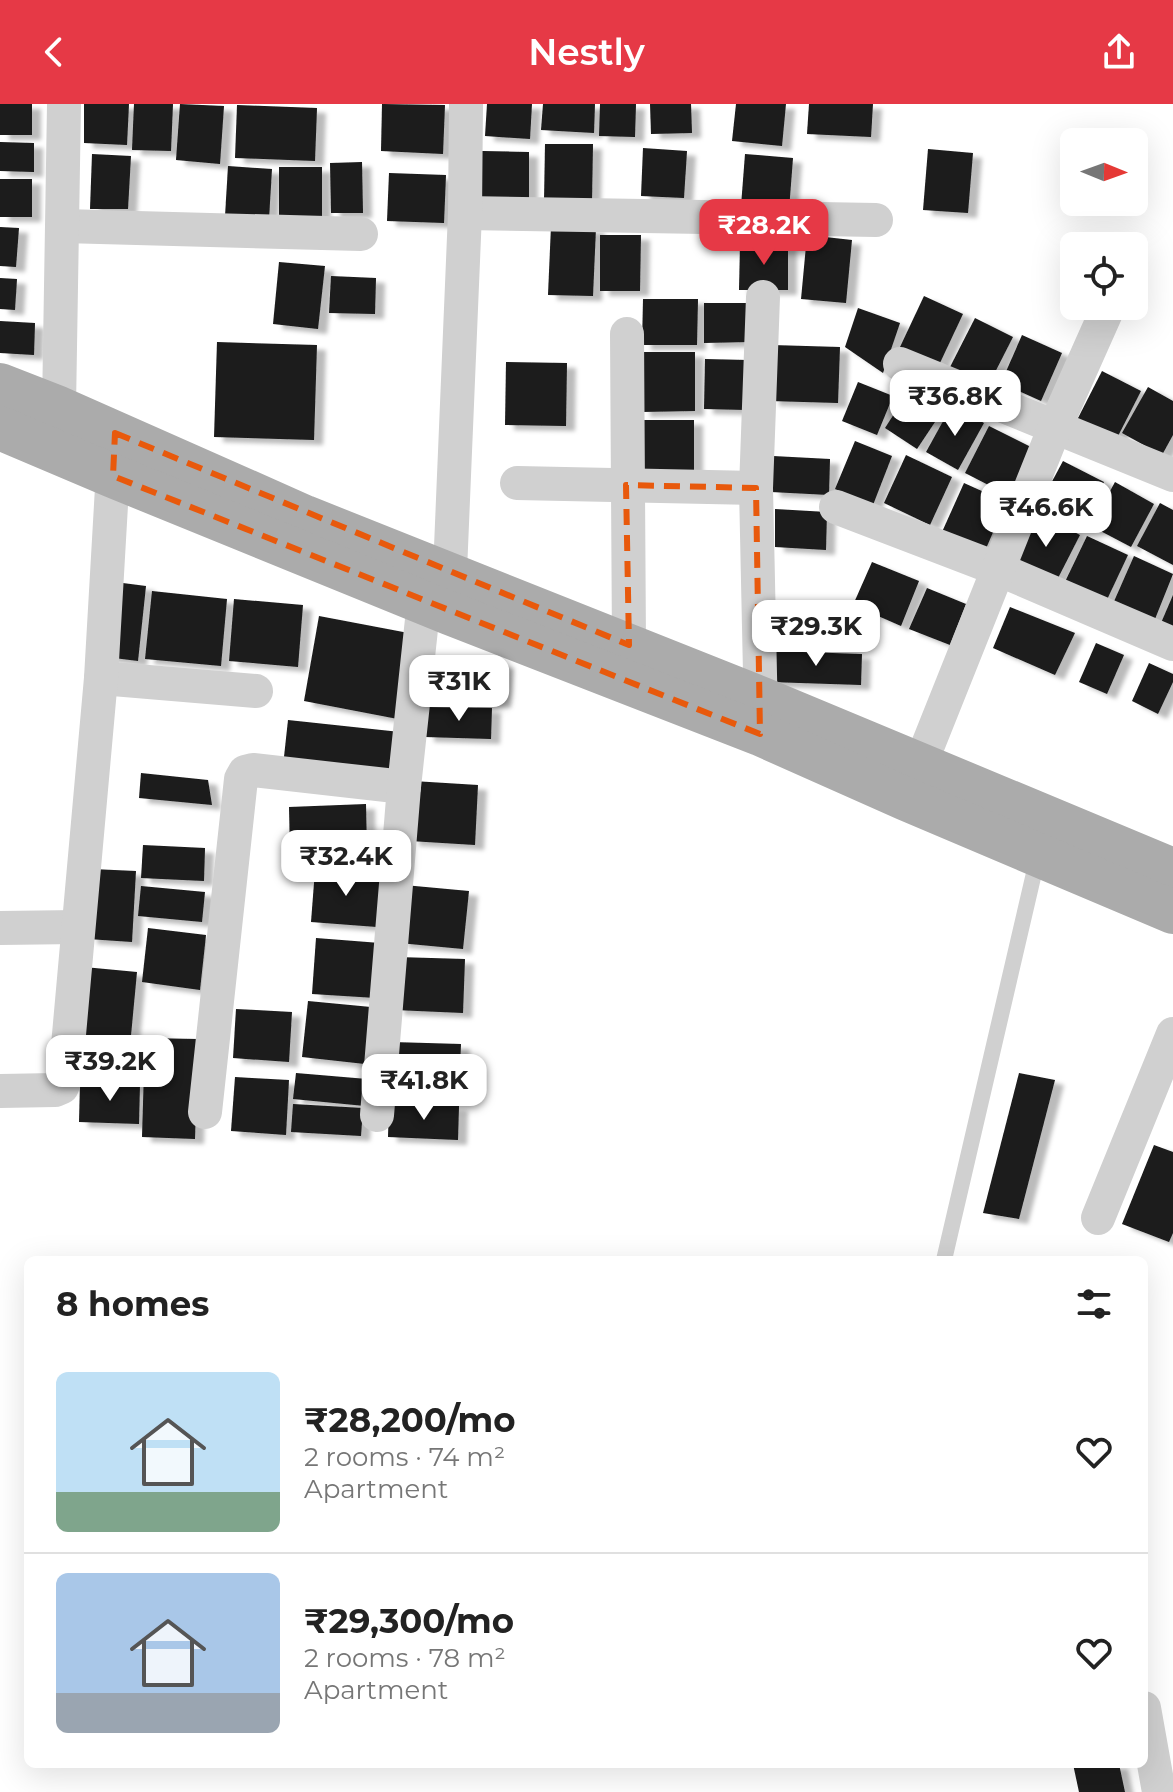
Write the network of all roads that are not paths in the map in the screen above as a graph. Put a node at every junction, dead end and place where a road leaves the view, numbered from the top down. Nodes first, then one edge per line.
1 (64, 104) edge
2 (466, 104) edge
3 (465, 213) junction
4 (876, 220) dead end
5 (63, 226) junction
6 (361, 234) dead end
7 (763, 297) dead end
8 (1103, 320) edge
9 (627, 334) dead end
10 (900, 364) dead end
11 (0, 385) edge
12 (59, 408) junction
13 (1055, 427) junction
14 (0, 428) edge
15 (115, 433) junction
16 (1173, 475) edge
17 (113, 476) junction
18 (517, 483) dead end
19 (626, 485) junction
20 (756, 488) junction
21 (836, 507) dead end
22 (998, 569) junction
23 (441, 596) junction
24 (1173, 644) edge
25 (629, 645) junction
26 (101, 678) junction
27 (256, 691) dead end
28 (761, 716) junction
29 (920, 765) junction
30 (404, 787) junction
31 (1038, 855) junction
32 (1173, 870) edge
33 (1173, 912) edge
34 (78, 927) junction
35 (0, 928) edge
36 (1173, 1034) edge
37 (0, 1091) edge
38 (205, 1112) dead end
39 (377, 1115) dead end
40 (1098, 1218) dead end
41 (945, 1256) edge
42 (1148, 1730) edge
43 (1159, 1792) edge

1 - 5 street
2 - 3 street
3 - 4 street
3 - 23 street
5 - 6 street
5 - 12 street
7 - 20 street
8 - 13 street
9 - 19 street
10 - 13 street
11 - 12 main road
12 - 15 main road
13 - 16 street
13 - 22 street
14 - 17 main road
15 - 17 street
15 - 23 main road
17 - 23 main road
17 - 26 street
18 - 19 street
19 - 20 street
19 - 25 street
20 - 28 street
21 - 22 street
22 - 24 street
22 - 29 street
23 - 25 main road
23 - 28 main road
23 - 30 street
25 - 28 main road
26 - 27 street
26 - 34 street
28 - 29 main road
28 - 31 main road
29 - 32 main road
30 - 38 street
30 - 39 street
31 - 33 main road
31 - 41 lane
34 - 35 street
34 - 37 street
36 - 40 street
42 - 43 street

